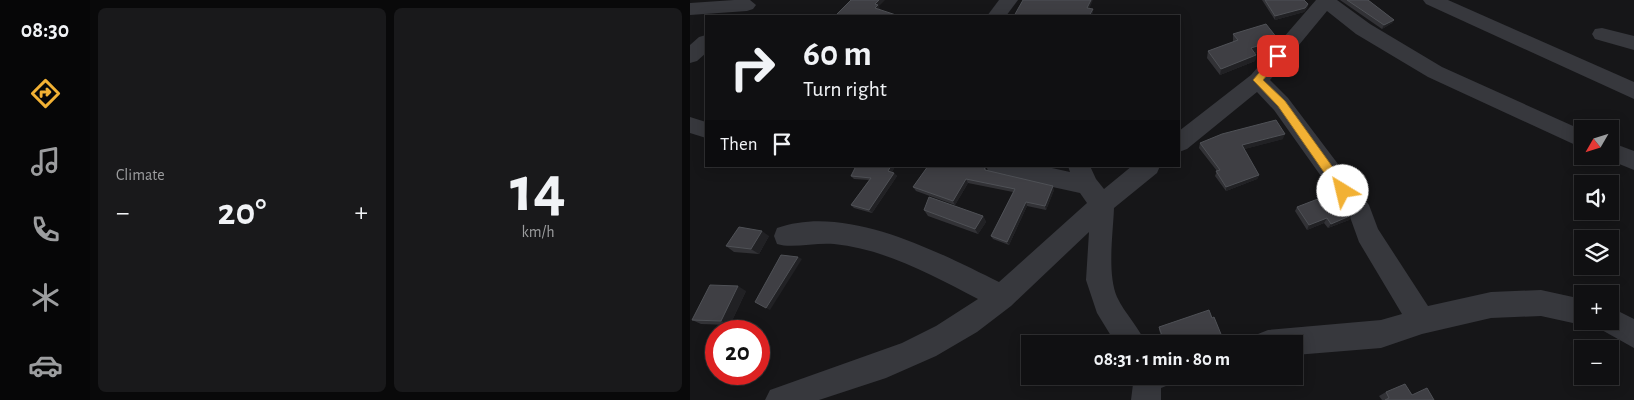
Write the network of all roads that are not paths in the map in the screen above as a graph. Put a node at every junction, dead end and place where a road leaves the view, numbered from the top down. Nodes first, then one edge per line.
1 (1010, 0) edge
2 (1326, 0) edge
3 (1432, 0) edge
4 (746, 7) edge
5 (690, 9) edge
6 (997, 15) edge
7 (1602, 34) dead end
8 (705, 43) edge
9 (1634, 43) edge
10 (690, 56) edge
11 (1258, 80) junction
12 (1634, 91) edge
13 (690, 124) edge
14 (705, 130) edge
15 (1574, 135) edge
16 (1180, 142) edge
17 (1619, 155) edge
18 (1634, 161) edge
19 (1002, 167) edge
20 (1146, 167) edge
21 (1090, 185) edge
22 (786, 236) dead end
23 (1002, 297) junction
24 (1574, 310) edge
25 (1422, 321) junction
26 (1619, 325) edge
27 (1634, 334) edge
28 (1126, 335) edge
29 (1303, 341) edge
30 (780, 400) edge

1 - 6 street
2 - 11 street
2 - 15 street
3 - 12 street
4 - 5 street
7 - 9 street
8 - 10 street
11 - 16 street
11 - 25 street
13 - 14 street
17 - 18 street
19 - 21 street
20 - 21 street
21 - 23 street
21 - 28 street
22 - 23 street
23 - 30 street
24 - 25 street
25 - 29 street
26 - 27 street

